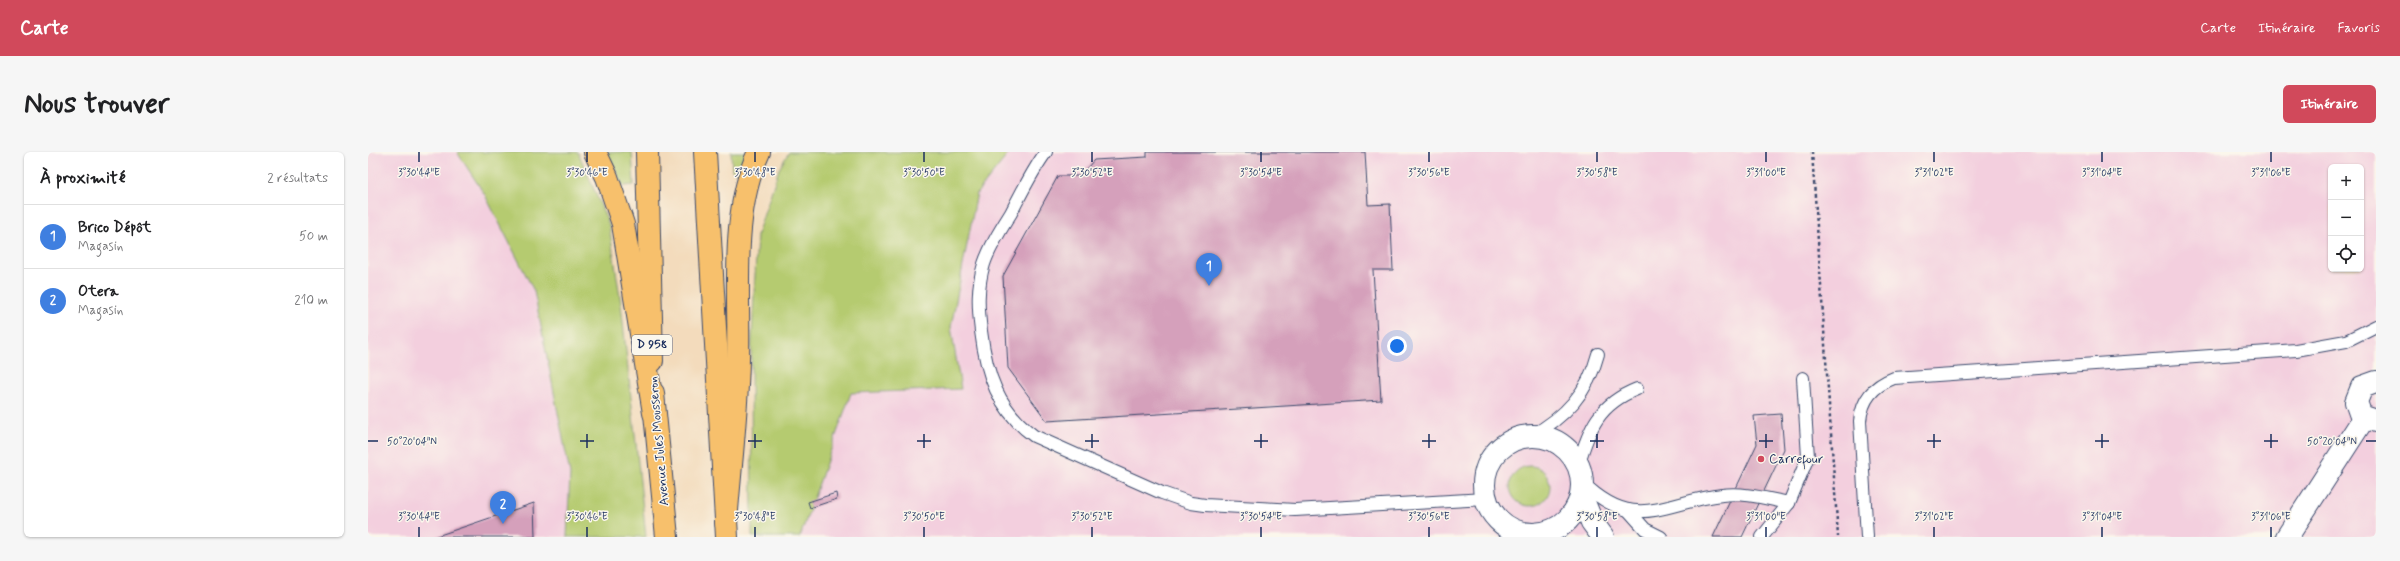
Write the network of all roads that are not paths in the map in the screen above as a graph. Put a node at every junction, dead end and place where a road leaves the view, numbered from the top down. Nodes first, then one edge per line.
1 (595, 152) edge
2 (647, 152) edge
3 (705, 152) edge
4 (759, 152) edge
5 (1046, 152) edge
6 (2376, 326) edge
7 (1598, 354) dead end
8 (1803, 378) dead end
9 (2376, 382) edge
10 (1637, 389) dead end
11 (654, 413) junction
12 (2370, 420) edge
13 (1530, 436) junction
14 (1580, 481) junction
15 (1485, 499) junction
16 (1789, 503) junction
17 (1628, 510) junction
18 (726, 530) edge
19 (1521, 534) edge
20 (667, 537) edge
21 (1603, 537) edge
22 (1661, 537) edge
23 (1762, 537) edge
24 (1867, 537) edge
25 (2287, 537) edge

1 - 11 main road
2 - 11 main road, Avenue Jules Mousseron / D 958
3 - 18 main road
4 - 18 main road
5 - 15 lane
6 - 24 lane
7 - 13 lane
8 - 16 lane
9 - 12 street
10 - 14 lane
11 - 20 main road, Avenue Jules Mousseron / D 958
12 - 25 street
13 - 14 street
13 - 15 street
14 - 17 lane
14 - 19 street
14 - 21 street
15 - 19 street
16 - 17 lane
16 - 23 lane
17 - 22 lane

